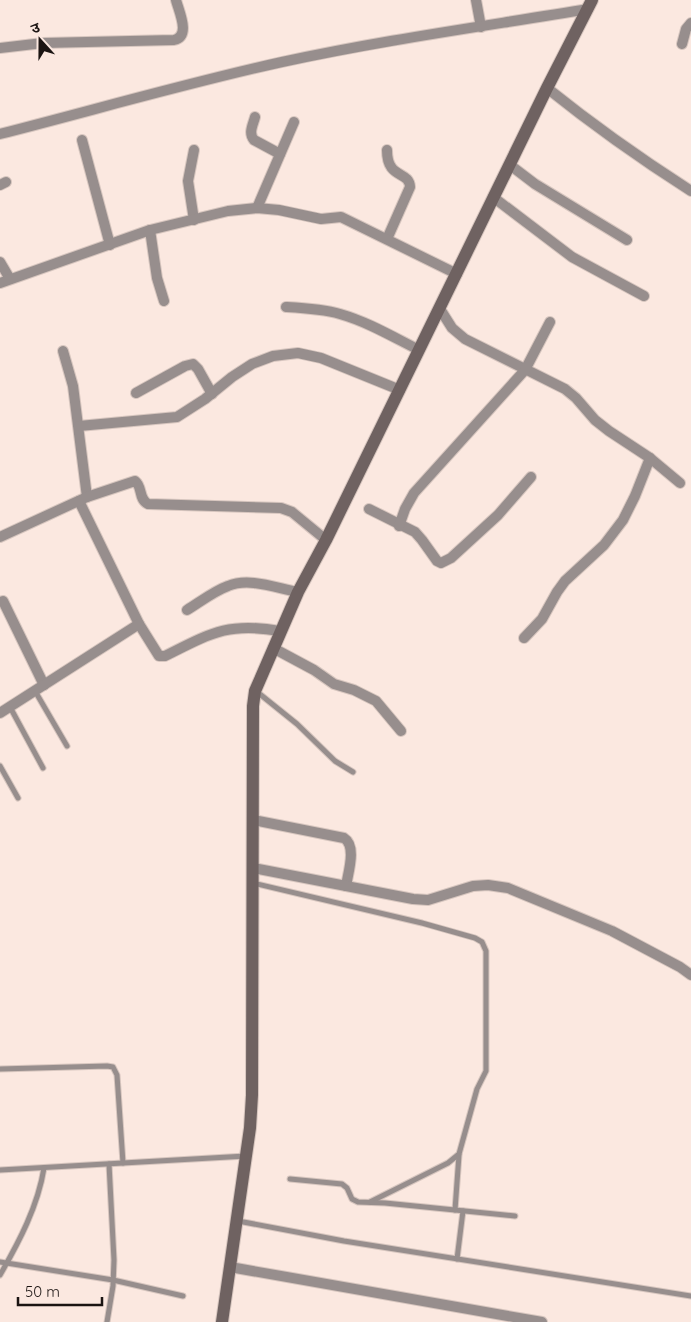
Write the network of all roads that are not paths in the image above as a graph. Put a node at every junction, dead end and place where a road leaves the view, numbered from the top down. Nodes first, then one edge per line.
1 (176, 0) edge
2 (476, 0) edge
3 (590, 4) edge
4 (691, 23) edge
5 (481, 27) junction
6 (682, 44) dead end
7 (0, 48) edge
8 (547, 88) junction
9 (255, 117) dead end
10 (294, 122) dead end
11 (0, 134) edge
12 (82, 140) dead end
13 (194, 150) dead end
14 (387, 150) dead end
15 (280, 154) junction
16 (510, 165) junction
17 (691, 191) edge
18 (493, 197) junction
19 (257, 208) junction
20 (194, 220) junction
21 (150, 230) junction
22 (387, 240) junction
23 (626, 240) dead end
24 (110, 245) junction
25 (0, 262) edge
26 (457, 274) junction
27 (5, 281) edge
28 (644, 296) dead end
29 (164, 301) dead end
30 (286, 307) dead end
31 (440, 309) junction
32 (550, 322) dead end
33 (63, 350) dead end
34 (419, 350) junction
35 (525, 370) junction
36 (400, 390) junction
37 (136, 393) dead end
38 (212, 394) junction
39 (79, 426) junction
40 (650, 458) junction
41 (531, 477) dead end
42 (680, 483) dead end
43 (83, 499) junction
44 (369, 509) dead end
45 (399, 526) junction
46 (0, 537) edge
47 (326, 540) junction
48 (298, 592) junction
49 (3, 601) dead end
50 (188, 610) dead end
51 (139, 624) junction
52 (280, 631) junction
53 (524, 638) dead end
54 (273, 648) junction
55 (44, 685) junction
56 (34, 691) junction
57 (255, 691) junction
58 (10, 707) junction
59 (0, 713) edge
60 (401, 730) dead end
61 (67, 746) dead end
62 (0, 766) edge
63 (43, 768) dead end
64 (353, 772) dead end
65 (18, 798) dead end
66 (253, 820) junction
67 (253, 868) junction
68 (253, 883) junction
69 (346, 886) junction
70 (691, 975) edge
71 (0, 1069) edge
72 (459, 1154) junction
73 (246, 1156) junction
74 (123, 1163) junction
75 (109, 1164) junction
76 (44, 1168) junction
77 (0, 1170) edge
78 (290, 1179) dead end
79 (370, 1202) junction
80 (455, 1210) junction
81 (463, 1211) junction
82 (515, 1216) dead end
83 (237, 1221) junction
84 (457, 1258) junction
85 (0, 1262) edge
86 (7, 1262) junction
87 (230, 1267) junction
88 (0, 1275) edge
89 (113, 1280) junction
90 (183, 1296) dead end
91 (691, 1296) edge
92 (107, 1322) edge
93 (222, 1322) edge
94 (542, 1322) edge

1 - 7 street
2 - 5 street
3 - 5 street
3 - 8 street
4 - 6 street
5 - 11 street
8 - 16 street
8 - 17 street
9 - 15 street
10 - 15 street
12 - 24 street
13 - 20 street
14 - 22 street
15 - 19 street
16 - 18 street
16 - 23 street
18 - 26 street
18 - 28 street
19 - 20 street
19 - 22 street
20 - 21 street
21 - 24 street
21 - 29 street
22 - 26 street
24 - 27 street
25 - 27 street
26 - 31 street
30 - 34 street
31 - 34 street
31 - 35 street
32 - 35 street
33 - 39 street
34 - 36 street
35 - 40 street
35 - 45 street
36 - 38 street
36 - 47 street
37 - 38 street
38 - 39 street
39 - 43 street
40 - 42 street
40 - 53 street
41 - 45 street
43 - 46 street
43 - 47 street
43 - 51 street
44 - 45 street
47 - 48 street
48 - 50 street
48 - 52 street
49 - 55 street
51 - 52 street
51 - 55 street
52 - 54 street
54 - 57 street
54 - 60 street
55 - 56 street
56 - 58 street
56 - 61 lane
57 - 64 lane
57 - 66 street
58 - 59 street
58 - 63 lane
62 - 65 lane
66 - 67 street
66 - 69 street
67 - 68 street
67 - 69 street
68 - 72 lane
68 - 73 street
69 - 70 street
71 - 74 lane
72 - 79 lane
72 - 80 lane
73 - 74 lane
73 - 83 street
74 - 75 lane
75 - 76 lane
75 - 89 lane
76 - 77 lane
76 - 86 lane
78 - 79 lane
79 - 80 lane
80 - 81 lane
81 - 82 lane
81 - 84 lane
83 - 84 lane
83 - 87 street
84 - 91 lane
85 - 86 lane
86 - 88 lane
86 - 89 lane
87 - 93 street
87 - 94 street
89 - 90 lane
89 - 92 lane

